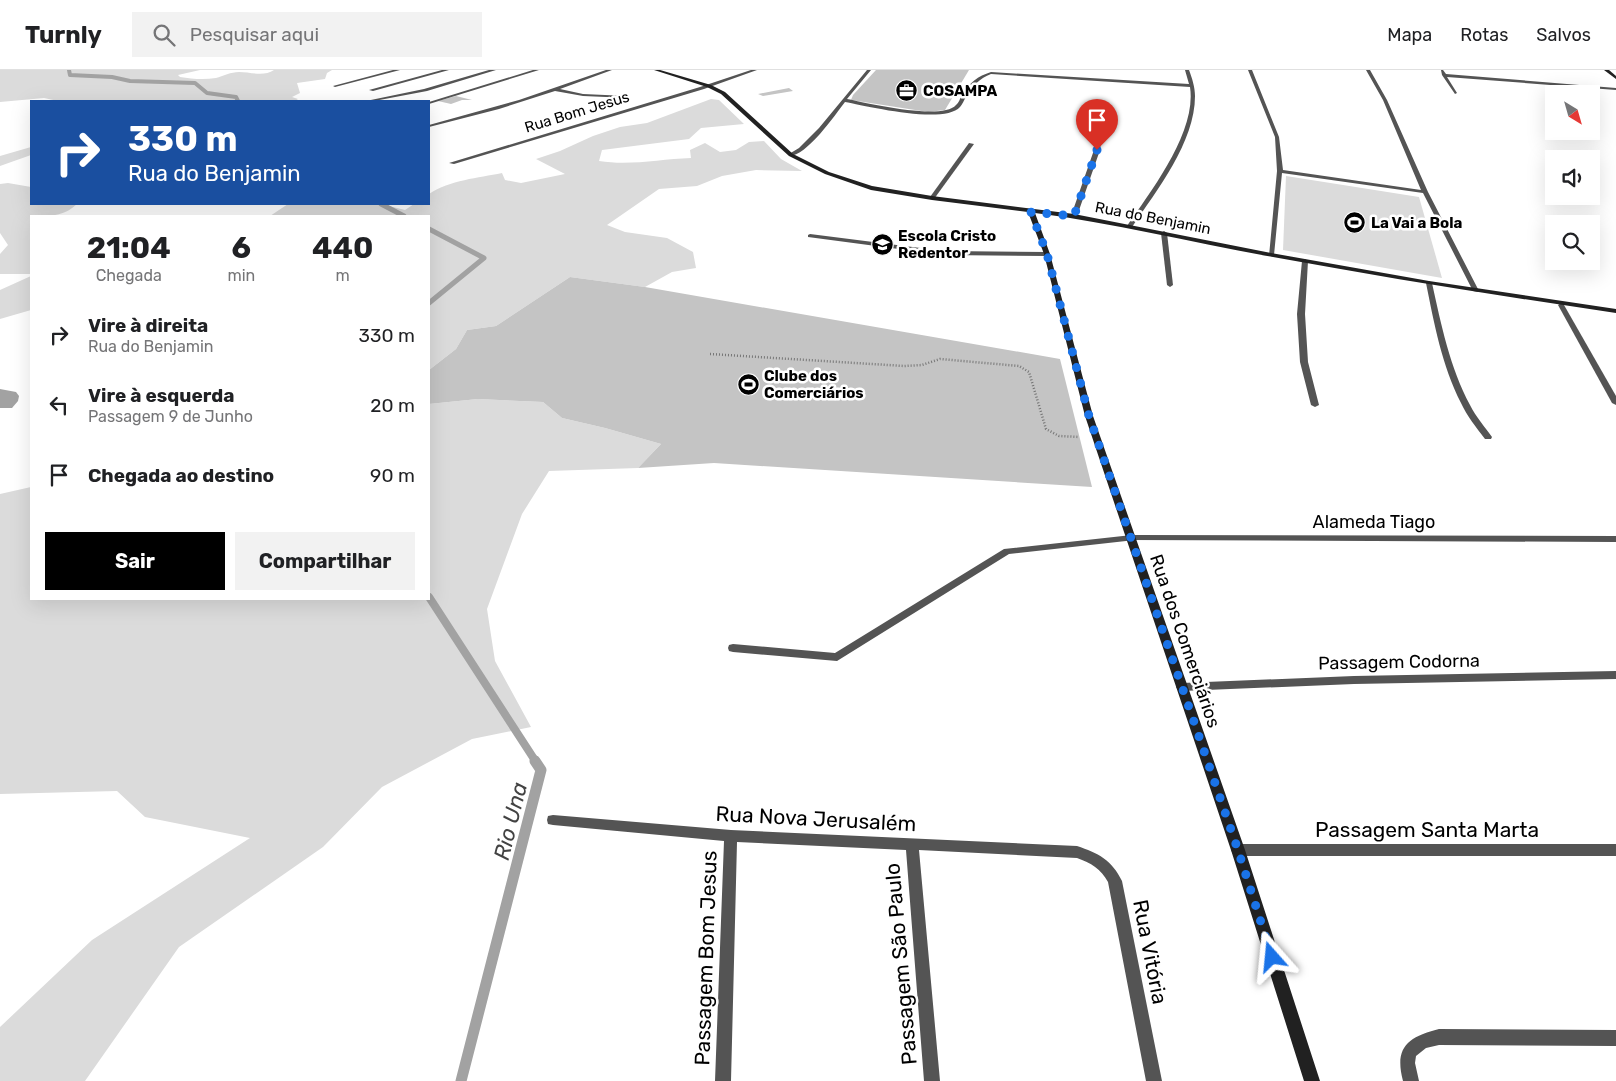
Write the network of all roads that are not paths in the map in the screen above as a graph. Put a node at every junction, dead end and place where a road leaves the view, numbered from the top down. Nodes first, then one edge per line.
1 (398, 70) edge
2 (447, 70) edge
3 (494, 70) edge
4 (536, 70) edge
5 (610, 70) edge
6 (656, 70) edge
7 (755, 70) edge
8 (869, 70) edge
9 (1187, 70) edge
10 (1250, 70) edge
11 (1368, 70) edge
12 (1606, 70) edge
13 (1001, 71) edge
14 (1443, 72) edge
15 (1616, 78) edge
16 (335, 86) dead end
17 (708, 86) junction
18 (1192, 86) junction
19 (1616, 89) edge
20 (371, 90) dead end
21 (555, 90) junction
22 (1455, 93) dead end
23 (627, 97) dead end
24 (373, 100) edge
25 (843, 100) junction
26 (1093, 102) dead end
27 (430, 103) edge
28 (430, 126) edge
29 (971, 144) dead end
30 (791, 155) junction
31 (452, 163) dead end
32 (1280, 171) junction
33 (1425, 192) junction
34 (932, 198) junction
35 (1031, 212) junction
36 (1074, 216) junction
37 (1130, 226) junction
38 (1164, 233) junction
39 (810, 236) dead end
40 (1047, 254) junction
41 (1271, 255) junction
42 (1305, 261) junction
43 (1429, 283) junction
44 (1170, 285) dead end
45 (1476, 291) junction
46 (1561, 305) junction
47 (1616, 311) edge
48 (1616, 403) edge
49 (1315, 405) dead end
50 (1488, 437) dead end
51 (1132, 538) junction
52 (1616, 539) edge
53 (733, 648) dead end
54 (1616, 675) edge
55 (1182, 688) junction
56 (553, 820) dead end
57 (731, 836) junction
58 (912, 844) junction
59 (1238, 850) junction
60 (1616, 850) edge
61 (1076, 852) joint
62 (1616, 1038) edge
63 (723, 1081) edge
64 (932, 1081) edge
65 (1154, 1081) edge
66 (1312, 1081) edge
67 (1411, 1081) edge

1 - 16 street
2 - 20 street
3 - 24 street
4 - 27 street
5 - 21 street
6 - 17 main road, Rua do Benjamin
7 - 17 street, Rua Bom Jesus
8 - 25 street
9 - 18 street
10 - 32 street
11 - 33 street
12 - 15 main road
13 - 18 street
13 - 25 street
14 - 19 street
14 - 22 street
17 - 30 main road, Rua do Benjamin
17 - 31 street, Rua Bom Jesus
18 - 37 street
21 - 23 street
21 - 28 street
25 - 30 street
26 - 36 street
29 - 34 street
30 - 34 main road, Rua do Benjamin
32 - 33 street
32 - 41 street
33 - 45 street
34 - 35 main road, Rua do Benjamin
35 - 36 main road, Rua do Benjamin
35 - 40 main road, Rua dos Comerciários
36 - 37 main road, Rua do Benjamin
37 - 38 main road, Rua do Benjamin
38 - 41 main road, Rua do Benjamin
38 - 44 street
39 - 40 street
40 - 51 main road, Rua dos Comerciários
41 - 42 main road, Rua do Benjamin
42 - 43 main road, Rua do Benjamin
42 - 49 street
43 - 45 main road, Rua do Benjamin
43 - 50 street
45 - 46 main road, Rua do Benjamin
46 - 47 main road, Rua do Benjamin
46 - 48 street
51 - 52 street, Alameda Tiago
51 - 53 street, Alameda Tiago
51 - 55 main road, Rua dos Comerciários
54 - 55 street, Passagem Codorna
55 - 59 main road, Rua dos Comerciários
56 - 57 street, Rua Nova Jerusalém
57 - 58 street, Rua Nova Jerusalém
57 - 63 street, Passagem Bom Jesus
58 - 61 street, Rua Nova Jerusalém
58 - 64 street, Passagem São Paulo
59 - 60 street, Passagem Santa Marta
59 - 66 main road, Rua dos Comerciários
61 - 65 street, Rua Vitória
62 - 67 street

